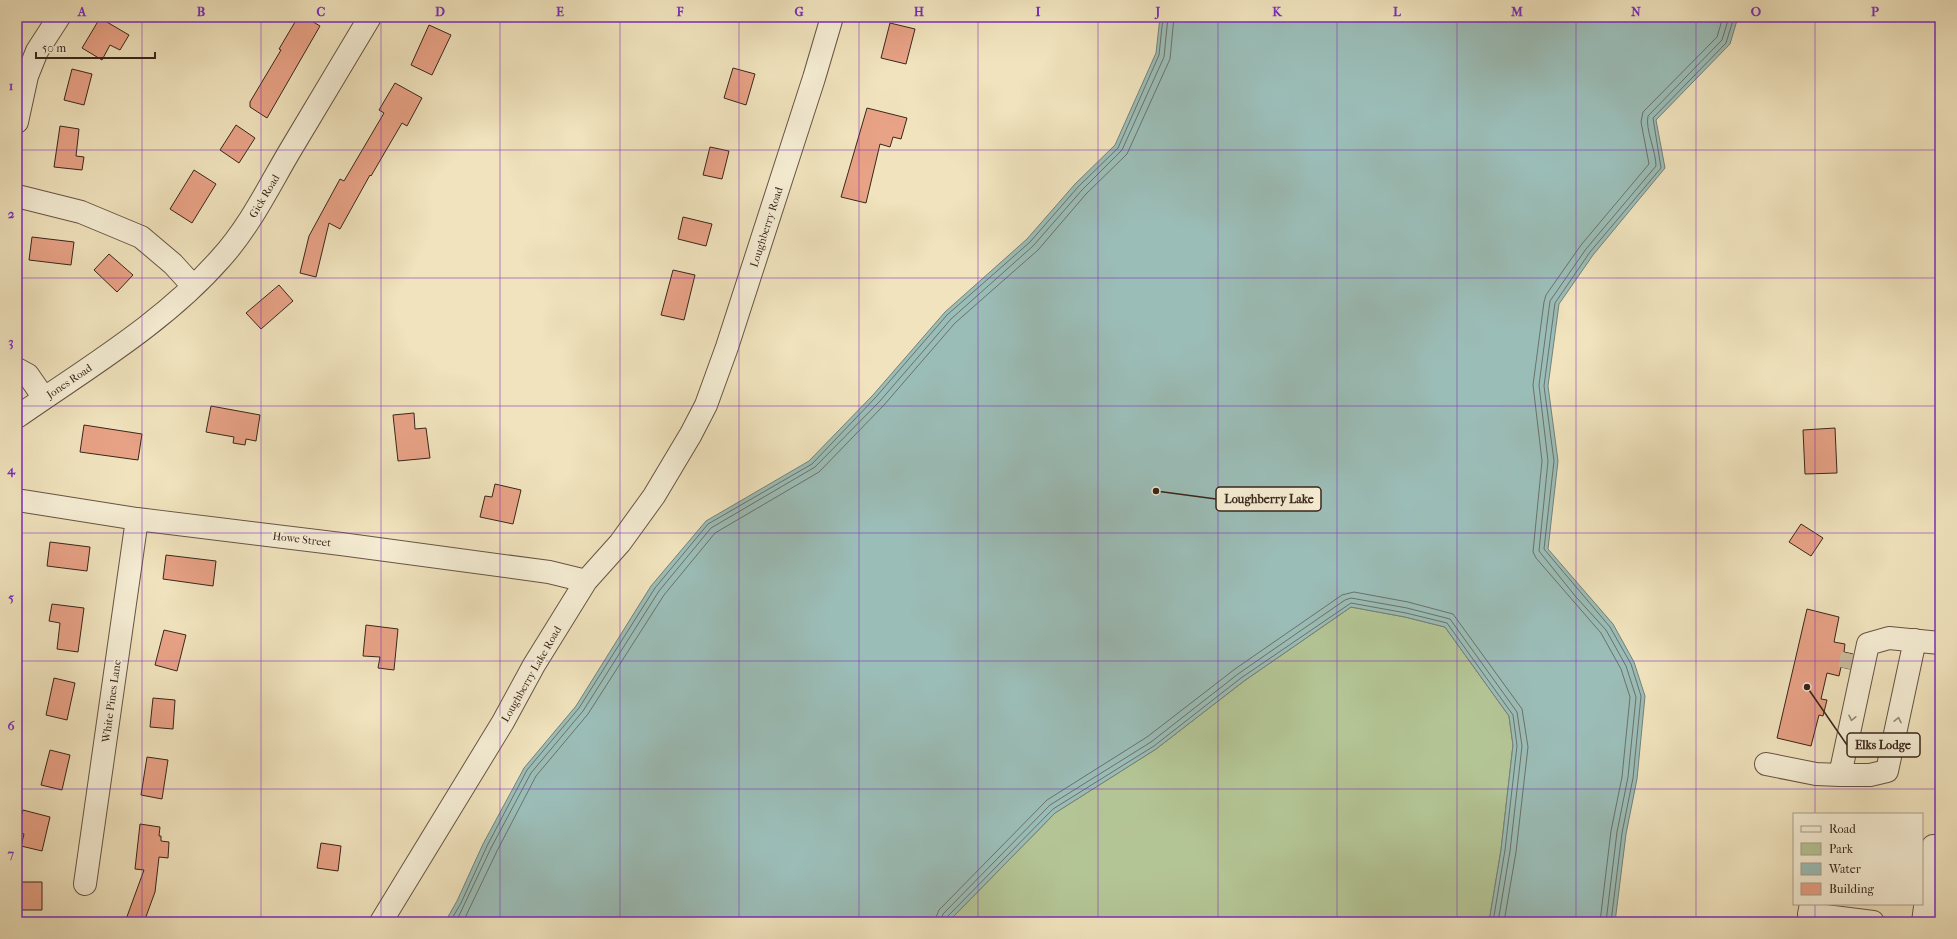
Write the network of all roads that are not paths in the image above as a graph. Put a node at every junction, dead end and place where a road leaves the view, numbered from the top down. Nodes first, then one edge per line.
1 (59, 17) edge
2 (370, 17) edge
3 (832, 17) edge
4 (17, 122) edge
5 (17, 196) edge
6 (193, 286) junction
7 (122, 345) joint
8 (17, 369) edge
9 (44, 398) junction
10 (17, 417) edge
11 (691, 434) joint
12 (17, 500) edge
13 (137, 519) junction
14 (586, 581) junction
15 (1915, 640) junction
16 (1940, 643) edge
17 (1856, 656) junction
18 (1858, 692) junction
19 (1766, 764) dead end
20 (1840, 775) junction
21 (1932, 846) edge
22 (85, 884) dead end
23 (1811, 905) edge
24 (381, 922) edge
25 (1873, 922) edge
26 (1923, 922) edge

1 - 4 street
2 - 6 street, Gick Road
3 - 11 street, Loughberry Road
5 - 6 street
6 - 7 street, Gick Road
7 - 9 street, Jones Road
8 - 9 street
9 - 10 street, Jones Road
11 - 14 street, Loughberry Lake Road
12 - 13 street, Howe Street
13 - 14 street, Howe Street
13 - 22 street, White Pines Lane
14 - 24 street, Loughberry Lake Road
15 - 16 street
15 - 17 street
20 -> 15 street
17 - 18 street
17 - 18 street
18 -> 20 street
19 - 20 street
21 - 26 street
23 - 25 street

